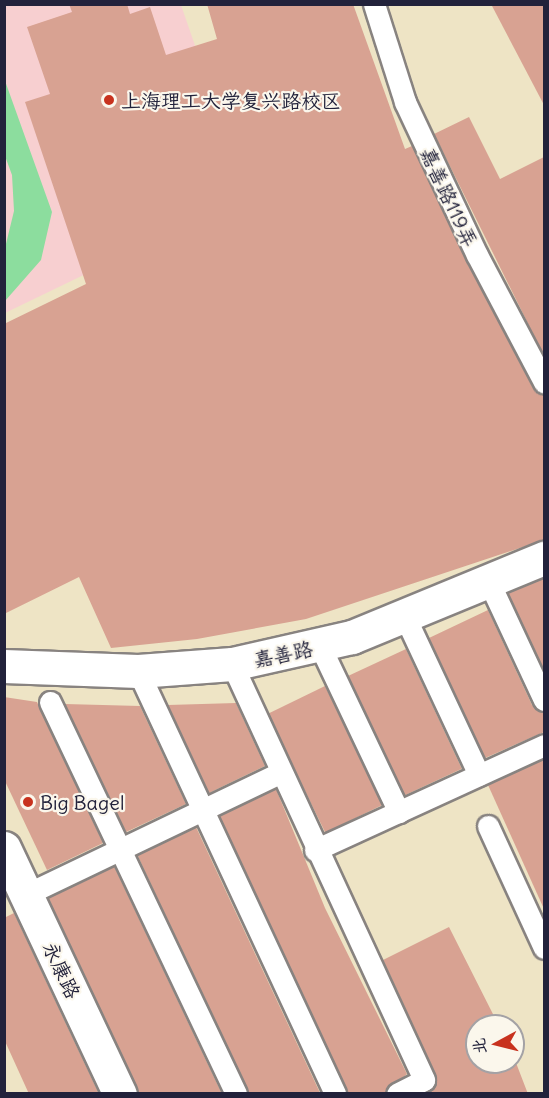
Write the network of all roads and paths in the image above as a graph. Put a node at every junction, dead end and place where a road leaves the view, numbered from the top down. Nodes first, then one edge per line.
1 (374, 4) edge
2 (544, 382) edge
3 (544, 558) edge
4 (489, 582) junction
5 (406, 619) junction
6 (321, 646) junction
7 (232, 664) junction
8 (4, 666) edge
9 (138, 671) junction
10 (544, 700) edge
11 (50, 702) dead end
12 (544, 745) edge
13 (279, 773) junction
14 (479, 775) junction
15 (201, 811) junction
16 (399, 812) junction
17 (488, 826) dead end
18 (4, 848) edge
19 (119, 850) junction
20 (315, 850) junction
21 (27, 894) junction
22 (544, 948) edge
23 (120, 1094) edge
24 (236, 1094) edge
25 (335, 1094) edge
26 (397, 1094) edge

1 - 2 lane, 嘉善路119弄
3 - 4 street, 嘉善路
4 - 5 street, 嘉善路
4 - 10 lane
5 - 6 street, 嘉善路
5 - 14 lane
6 - 7 street, 嘉善路
6 - 16 lane
7 - 9 street, 嘉善路
7 - 13 lane
8 - 9 street, 嘉善路
9 - 15 lane
11 - 19 lane
12 - 14 lane
13 - 15 lane
13 - 20 lane
14 - 16 lane
15 - 19 lane
15 - 25 lane
16 - 20 lane
17 - 22 lane
18 - 21 street, 永康路
19 - 21 lane
19 - 24 lane
20 - 26 lane
21 - 23 street, 永康路

